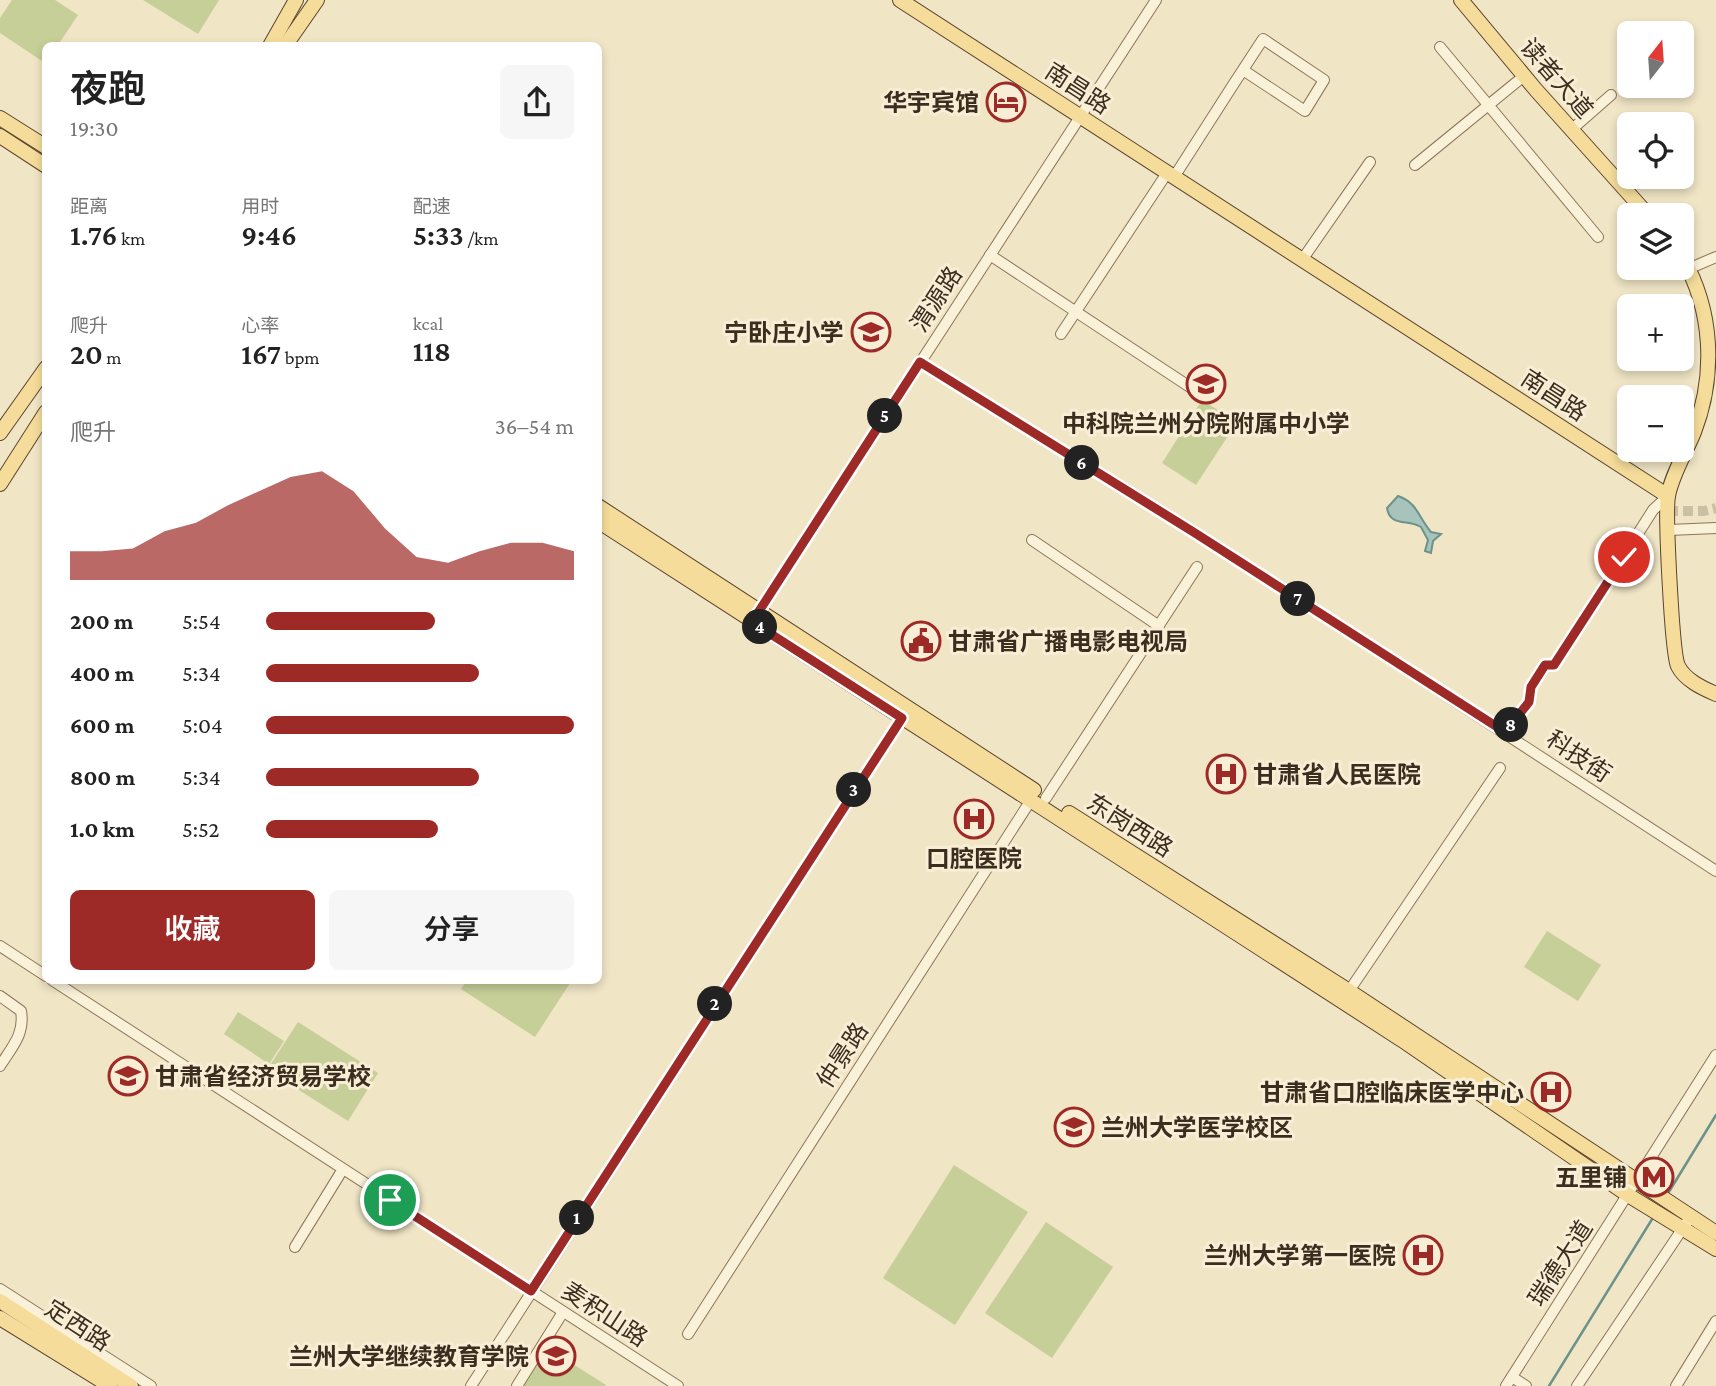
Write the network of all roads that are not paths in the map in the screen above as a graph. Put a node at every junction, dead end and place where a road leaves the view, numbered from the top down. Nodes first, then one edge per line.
1 (296, 0) edge
2 (317, 0) edge
3 (900, 0) edge
4 (1156, 0) edge
5 (1461, 0) edge
6 (272, 42) edge
7 (288, 42) edge
8 (1440, 47) dead end
9 (1243, 70) junction
10 (1524, 76) junction
11 (1611, 95) dead end
12 (1487, 106) junction
13 (1079, 116) junction
14 (0, 118) edge
15 (1571, 130) junction
16 (0, 136) edge
17 (42, 145) edge
18 (1370, 162) dead end
19 (42, 163) edge
20 (1415, 165) dead end
21 (1170, 175) junction
22 (1637, 203) edge
23 (1598, 237) dead end
24 (989, 254) junction
25 (1716, 257) edge
26 (1302, 260) junction
27 (1694, 261) edge
28 (1693, 280) edge
29 (1076, 311) junction
30 (1710, 317) edge
31 (1061, 334) dead end
32 (920, 362) junction
33 (42, 374) edge
34 (1199, 393) dead end
35 (42, 418) edge
36 (0, 433) edge
37 (0, 484) edge
38 (1668, 496) junction
39 (602, 509) edge
40 (602, 523) edge
41 (1716, 528) edge
42 (1669, 530) junction
43 (1032, 540) dead end
44 (1197, 567) dead end
45 (756, 616) junction
46 (1159, 626) junction
47 (1716, 694) edge
48 (902, 718) junction
49 (1505, 732) junction
50 (1500, 768) dead end
51 (1038, 799) junction
52 (1716, 871) edge
53 (3, 948) edge
54 (0, 961) edge
55 (42, 973) edge
56 (58, 984) edge
57 (1349, 991) junction
58 (0, 996) edge
59 (1716, 1055) edge
60 (0, 1066) edge
61 (343, 1170) junction
62 (1632, 1189) junction
63 (1646, 1198) junction
64 (1686, 1214) junction
65 (1675, 1226) junction
66 (1716, 1233) edge
67 (295, 1247) dead end
68 (1716, 1249) edge
69 (0, 1289) edge
70 (531, 1291) junction
71 (3, 1306) edge
72 (563, 1312) junction
73 (1716, 1321) edge
74 (688, 1334) dead end
75 (1509, 1381) edge
76 (110, 1386) edge
77 (131, 1386) edge
78 (151, 1386) edge
79 (471, 1386) edge
80 (517, 1386) edge
81 (678, 1386) edge
82 (1526, 1386) edge
83 (1577, 1386) edge
84 (1676, 1386) edge

1 - 6 main road
2 - 7 main road
3 - 13 main road, 南昌路
4 - 13 street, 渭源路
5 - 10 main road, 读者大道
8 - 12 street
9 - 9 street
9 - 21 street
10 - 12 street
10 - 15 main road, 读者大道
11 - 15 street
12 - 20 street
12 - 23 street
13 - 21 main road, 南昌路
13 - 24 street, 渭源路
14 - 17 main road
15 - 22 main road, 读者大道
16 - 19 main road
18 - 26 street
21 - 26 main road, 南昌路
21 - 29 street
24 - 29 street
24 - 32 street, 渭源路
25 - 27 street
26 - 38 main road, 南昌路
28 - 30 main road
29 - 31 street
29 - 34 street
30 - 38 main road
32 - 45 street, 渭源路
32 - 49 street, 科技街
33 - 36 main road
35 - 37 main road
38 - 42 main road
38 - 49 street
39 - 45 main road, 东岗西路
40 - 45 main road, 东岗西路
41 - 42 street
42 - 47 main road
43 - 46 street
44 - 46 street, 仲景路
45 - 48 main road, 东岗西路
45 - 51 main road, 东岗西路
46 - 51 street, 仲景路
48 - 51 main road, 东岗西路
48 - 70 street
49 - 52 street, 科技街
50 - 57 street
51 - 57 main road, 东岗西路
51 - 62 main road, 东岗西路
51 - 74 street, 仲景路
53 - 54 street
53 - 55 street
56 - 61 street, 麦积山路
57 - 62 main road, 东岗西路
58 - 60 street
59 - 62 street, 瑞德大道
61 - 67 street
61 - 70 street, 麦积山路
62 - 63 main road
62 - 75 street, 瑞德大道
63 - 64 main road
63 - 65 main road
64 - 65 street
64 - 66 main road
65 - 68 main road
65 - 83 street
69 - 71 street
70 - 72 street, 麦积山路
70 - 79 street
71 - 76 main road, 定西路
71 - 77 main road, 定西路
71 - 78 street
72 - 80 street
72 - 81 street, 麦积山路
73 - 84 street
75 - 82 street

